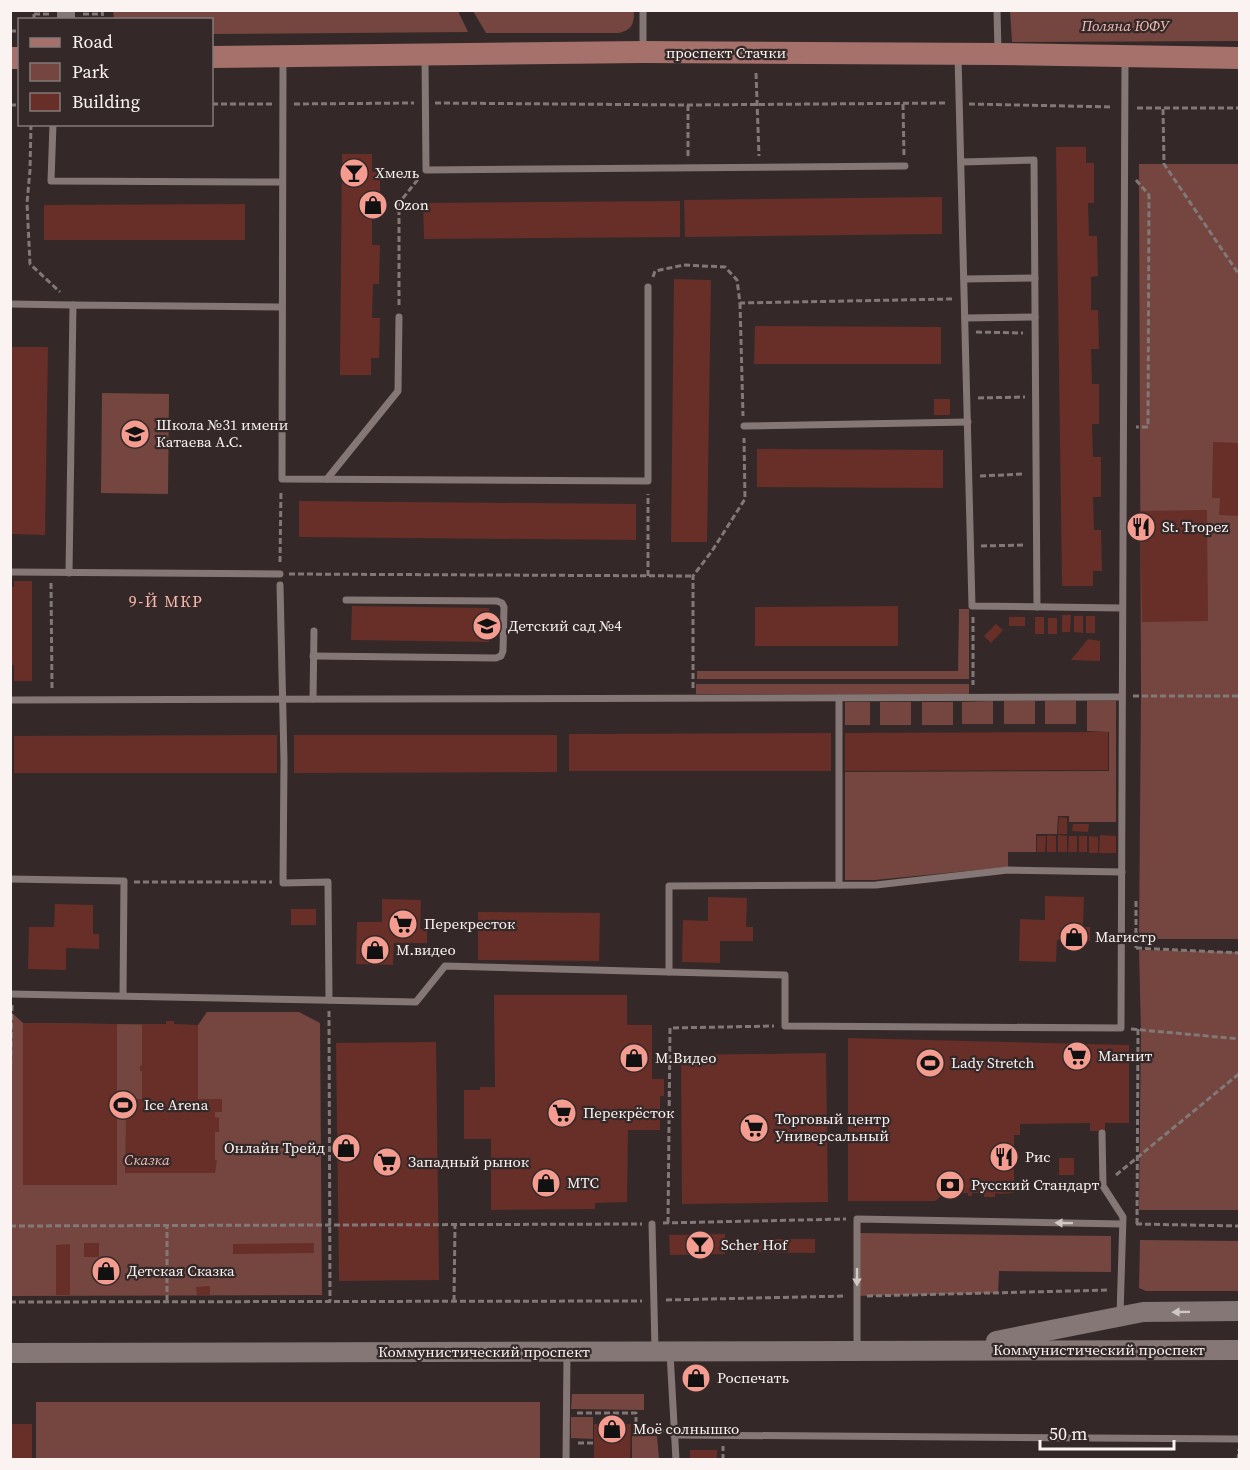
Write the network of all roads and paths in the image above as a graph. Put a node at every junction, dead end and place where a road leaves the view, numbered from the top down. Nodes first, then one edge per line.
1 (643, 10) edge
2 (997, 10) edge
3 (643, 52) junction
4 (755, 53) junction
5 (958, 54) junction
6 (998, 54) junction
7 (425, 55) junction
8 (283, 56) junction
9 (1125, 56) junction
10 (213, 57) edge
11 (1239, 58) edge
12 (425, 103) junction
13 (959, 103) junction
14 (213, 104) edge
15 (282, 104) junction
16 (903, 104) junction
17 (688, 105) junction
18 (758, 105) junction
19 (1125, 107) junction
20 (1163, 108) junction
21 (1239, 108) edge
22 (31, 126) edge
23 (52, 126) edge
24 (961, 162) junction
25 (905, 166) joint
26 (688, 167) junction
27 (759, 167) junction
28 (426, 170) junction
29 (1133, 178) dead end
30 (282, 182) junction
31 (1239, 276) edge
32 (1035, 278) junction
33 (964, 279) junction
34 (648, 286) joint
35 (964, 299) junction
36 (740, 303) junction
37 (10, 304) edge
38 (73, 305) junction
39 (282, 307) junction
40 (399, 317) joint
41 (1035, 317) junction
42 (965, 318) junction
43 (965, 332) junction
44 (1035, 333) junction
45 (1036, 396) junction
46 (967, 399) junction
47 (968, 422) junction
48 (744, 426) junction
49 (1136, 438) dead end
50 (1036, 474) junction
51 (969, 476) junction
52 (282, 479) junction
53 (327, 479) junction
54 (648, 482) junction
55 (1037, 544) junction
56 (971, 546) junction
57 (10, 572) edge
58 (50, 572) junction
59 (69, 573) junction
60 (280, 574) junction
61 (648, 576) junction
62 (693, 576) junction
63 (280, 585) dead end
64 (346, 600) dead end
65 (972, 606) junction
66 (1037, 607) junction
67 (1122, 608) junction
68 (314, 631) dead end
69 (313, 656) junction
70 (1141, 696) dead end
71 (1239, 696) edge
72 (1122, 697) junction
73 (839, 698) junction
74 (973, 698) junction
75 (282, 699) junction
76 (313, 699) junction
77 (693, 699) junction
78 (10, 700) edge
79 (52, 700) junction
80 (1122, 872) junction
81 (10, 879) edge
82 (124, 881) junction
83 (283, 883) junction
84 (838, 885) junction
85 (1136, 900) dead end
86 (1121, 947) junction
87 (1136, 948) junction
88 (1239, 953) edge
89 (669, 972) junction
90 (11, 994) edge
91 (123, 995) junction
92 (329, 1000) junction
93 (785, 1026) junction
94 (1121, 1028) junction
95 (1138, 1029) junction
96 (1239, 1039) edge
97 (1239, 1073) edge
98 (10, 1101) edge
99 (1102, 1133) dead end
100 (1139, 1155) junction
101 (1103, 1186) junction
102 (857, 1219) junction
103 (668, 1223) junction
104 (652, 1224) junction
105 (1122, 1224) junction
106 (1137, 1224) junction
107 (167, 1225) junction
108 (330, 1225) junction
109 (455, 1225) junction
110 (10, 1226) edge
111 (1239, 1226) edge
112 (1121, 1290) junction
113 (857, 1296) junction
114 (330, 1301) junction
115 (654, 1301) junction
116 (10, 1302) edge
117 (167, 1302) junction
118 (454, 1302) junction
119 (1239, 1311) edge
120 (1120, 1315) junction
121 (958, 1349) junction
122 (858, 1350) junction
123 (1239, 1350) edge
124 (567, 1351) junction
125 (663, 1351) junction
126 (10, 1353) edge
127 (566, 1413) junction
128 (674, 1433) junction
129 (1239, 1439) edge
130 (566, 1460) edge
131 (676, 1460) edge

1 - 3 lane
2 - 6 lane
3 - 4 main road, проспект Стачки
3 - 7 main road, проспект Стачки
4 - 5 main road, проспект Стачки
4 - 18 path
5 - 6 main road, проспект Стачки
5 - 13 lane
6 - 9 main road, проспект Стачки
7 - 8 main road, проспект Стачки
7 - 12 lane
8 - 10 main road, проспект Стачки
8 - 15 lane
9 - 11 main road, проспект Стачки
9 - 19 lane
12 - 15 path
12 - 17 path
12 - 28 lane
13 - 16 path
13 - 19 path
13 - 24 lane
14 - 15 path
15 - 30 lane
16 - 18 path
16 - 25 path
17 - 18 path
17 - 26 path
18 - 27 path
19 - 20 path
19 - 67 lane
20 - 21 path
20 - 31 path
22 - 38 path
23 - 30 lane
24 - 32 lane
24 - 33 lane
25 - 27 lane
26 - 27 lane
26 - 28 lane
28 - 40 path
29 - 49 path
30 - 39 lane
32 - 33 lane
32 - 41 lane
33 - 35 lane
34 - 36 path
34 - 54 lane
35 - 36 path
35 - 42 lane
36 - 48 path
37 - 38 lane
38 - 39 lane
38 - 59 lane
39 - 52 lane
40 - 53 lane
41 - 42 lane
41 - 44 lane
42 - 43 lane
43 - 44 path
43 - 46 lane
44 - 45 lane
45 - 46 path
45 - 50 lane
46 - 47 lane
47 - 48 lane
47 - 51 lane
48 - 62 path
50 - 51 path
50 - 55 lane
51 - 56 lane
52 - 53 lane
52 - 60 path
53 - 54 lane
54 - 61 path
55 - 56 path
55 - 66 lane
56 - 65 lane
57 - 58 lane
58 - 59 lane
58 - 79 path
59 - 60 lane
60 - 61 path
61 - 62 path
62 - 77 path
63 - 75 lane
64 - 69 lane
65 - 66 lane
65 - 74 path
66 - 67 lane
67 - 72 lane
68 - 69 lane
69 - 76 lane
70 - 71 path
72 - 74 lane
72 - 80 lane
73 - 74 lane
73 - 77 lane
73 - 84 lane
75 - 76 lane
75 - 79 lane
75 - 83 lane
76 - 77 lane
78 - 79 lane
80 - 84 lane
80 - 86 lane
81 - 82 lane
82 - 83 path
82 - 91 lane
83 - 92 lane
84 - 89 lane
85 - 87 path
86 - 87 path
86 - 94 lane
87 - 88 path
89 - 92 lane
89 - 93 lane
90 - 91 lane
90 - 98 path
91 - 92 lane
92 - 108 path
93 - 94 lane
93 - 103 path
94 - 95 path
95 - 96 path
95 - 100 path
97 - 100 path
99 - 101 lane
100 - 101 path
100 - 106 path
101 - 105 lane
102 - 103 path
105 -> 102 lane
102 -> 113 lane
103 - 104 path
104 - 109 path
104 - 115 lane
105 - 106 path
105 - 112 lane
106 - 111 path
107 - 108 path
107 - 110 path
107 - 117 path
108 - 109 path
108 - 114 path
109 - 118 path
112 - 113 path
112 - 120 lane
113 - 115 path
113 - 122 lane
114 - 117 path
114 - 118 path
115 - 118 path
115 - 125 lane
116 - 117 path
119 -> 120 main road, Коммунистический проспект
120 - 121 main road, Коммунистический проспект
121 - 122 main road, Коммунистический проспект
121 - 123 main road, Коммунистический проспект
122 - 125 main road, Коммунистический проспект
124 - 125 main road, Коммунистический проспект
124 - 126 main road, Коммунистический проспект
124 - 127 lane
125 - 128 lane
127 - 128 path
127 - 130 lane
128 - 129 lane
128 - 131 lane

